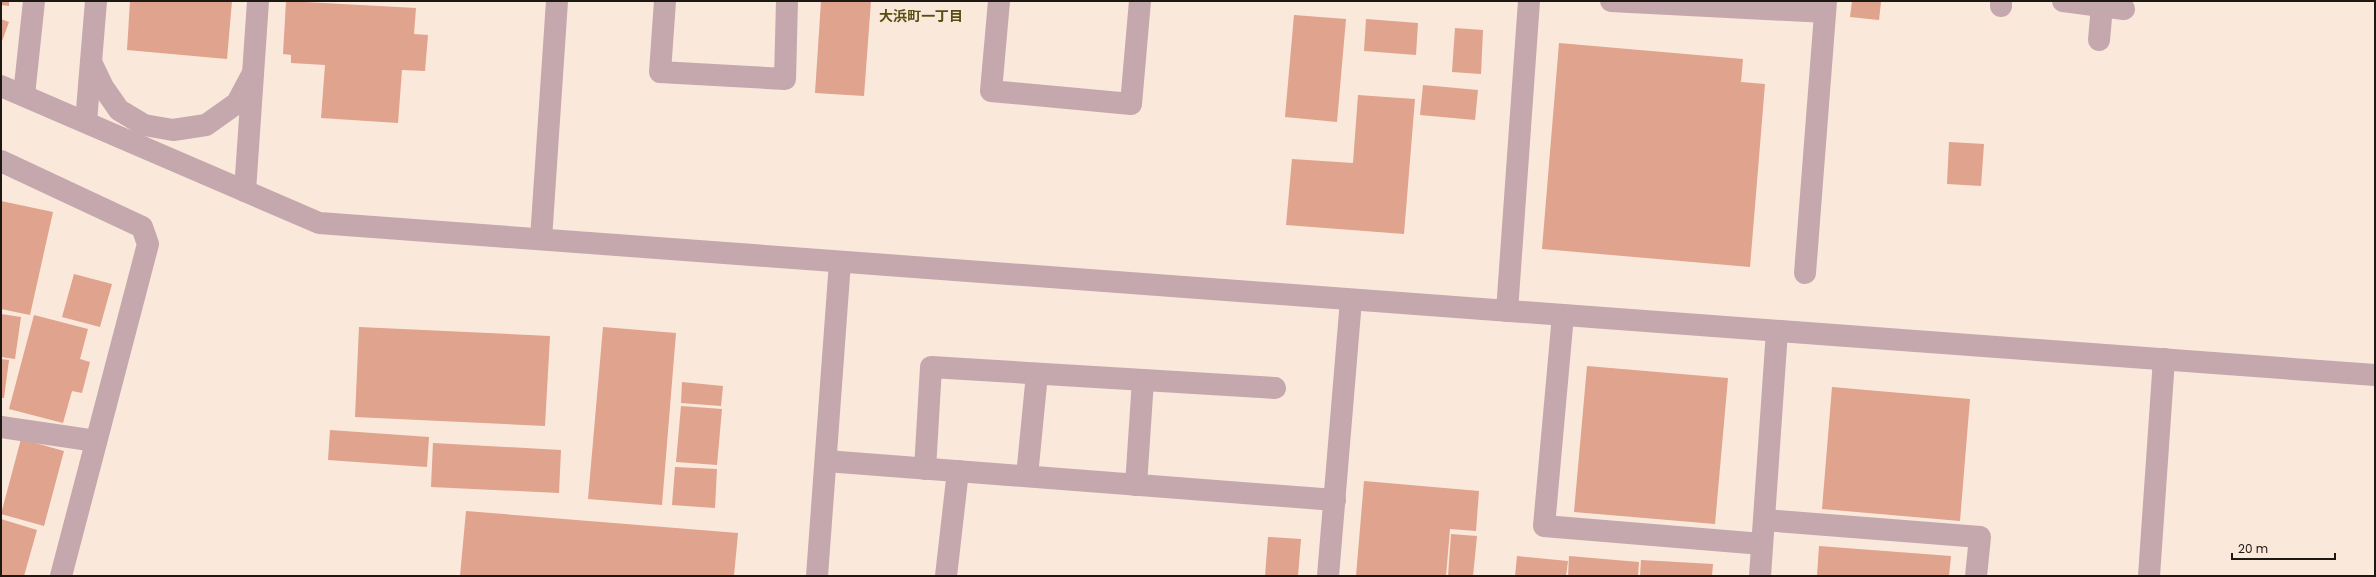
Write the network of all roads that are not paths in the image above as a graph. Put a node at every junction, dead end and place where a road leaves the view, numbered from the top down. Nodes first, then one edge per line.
1 (34, 1) edge
2 (96, 1) edge
3 (258, 1) edge
4 (557, 1) edge
5 (665, 1) edge
6 (787, 1) edge
7 (999, 1) edge
8 (1140, 1) edge
9 (1529, 1) edge
10 (1611, 1) edge
11 (2063, 1) edge
12 (2102, 6) junction
13 (1826, 7) edge
14 (2124, 9) edge
15 (2099, 40) dead end
16 (91, 62) junction
17 (253, 72) junction
18 (1, 86) edge
19 (24, 96) junction
20 (86, 122) junction
21 (1, 161) edge
22 (245, 191) junction
23 (542, 239) junction
24 (840, 262) junction
25 (1805, 273) dead end
26 (1351, 300) junction
27 (1507, 311) junction
28 (1563, 315) junction
29 (1778, 331) junction
30 (2164, 360) junction
31 (1037, 374) junction
32 (2375, 375) edge
33 (1143, 380) junction
34 (1275, 388) dead end
35 (1, 427) edge
36 (96, 441) junction
37 (826, 461) junction
38 (925, 469) junction
39 (958, 471) junction
40 (1027, 476) junction
41 (1136, 485) junction
42 (1334, 500) junction
43 (1764, 520) junction
44 (1762, 544) junction
45 (61, 576) edge
46 (817, 576) edge
47 (946, 576) edge
48 (1328, 576) edge
49 (1760, 576) edge
50 (1976, 576) edge
51 (2149, 576) edge

1 - 19 street
2 - 16 street
3 - 17 street
4 - 23 street
5 - 6 street
7 - 8 street
9 - 27 street
10 - 13 street
11 - 12 street
12 - 14 street
12 - 15 street
13 - 25 street
16 - 17 street
16 - 20 street
17 - 22 street
18 - 19 street
19 - 20 street
20 - 22 street
21 - 36 street
22 - 23 street
23 - 24 street
24 - 26 street
24 - 37 street
26 - 27 street
26 - 42 street
27 - 28 street
28 - 29 street
28 - 44 street
29 - 30 street
29 - 43 street
30 - 32 street
30 - 51 street
31 - 33 street
31 - 38 street
31 - 40 street
33 - 34 street
33 - 41 street
35 - 36 street
36 - 45 street
37 - 38 street
37 - 46 street
38 - 39 street
39 - 40 street
39 - 47 street
40 - 41 street
41 - 42 street
42 - 48 street
43 - 44 street
43 - 50 street
44 - 49 street

